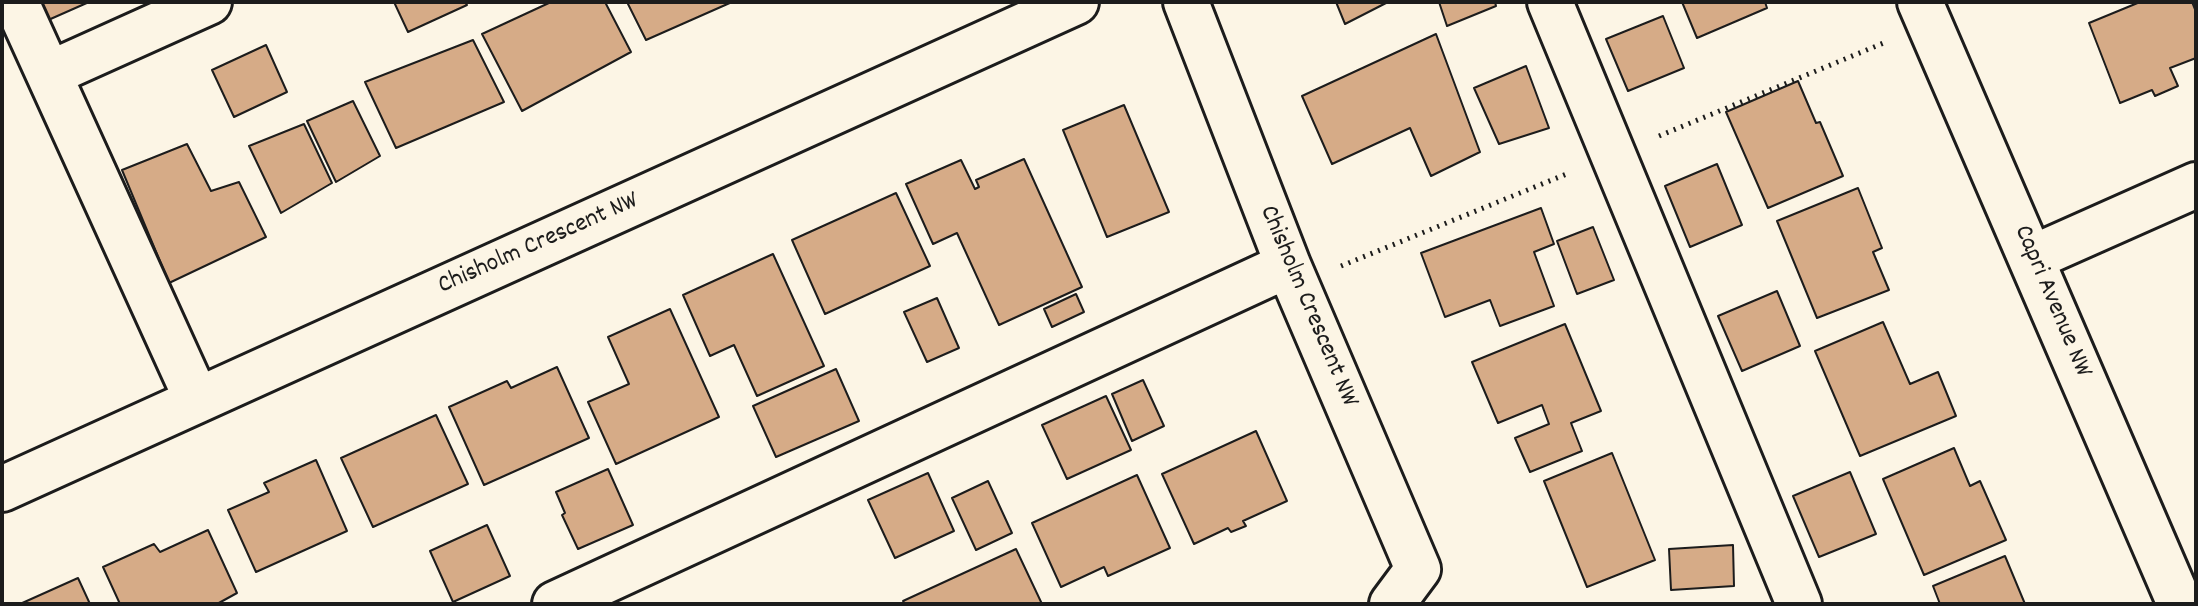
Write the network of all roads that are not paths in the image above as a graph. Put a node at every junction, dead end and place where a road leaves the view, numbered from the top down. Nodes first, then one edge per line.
1 (16, 2) edge
2 (209, 2) edge
3 (1076, 2) edge
4 (1186, 2) edge
5 (1550, 2) edge
6 (1920, 2) edge
7 (49, 74) junction
8 (2196, 185) edge
9 (2032, 258) junction
10 (1288, 265) junction
11 (197, 400) junction
12 (2, 489) edge
13 (555, 604) edge
14 (1392, 604) edge
15 (1799, 604) edge
16 (2180, 604) edge

1 - 7 street
2 - 7 street
3 - 11 street, Chisholm Crescent NW
4 - 10 street, Chisholm Crescent NW
5 - 15 street
6 - 9 street, Capri Avenue NW
7 - 11 street
8 - 9 street
9 - 16 street, Capri Avenue NW
10 - 13 street
10 - 14 street, Chisholm Crescent NW
11 - 12 street, Chisholm Crescent NW

